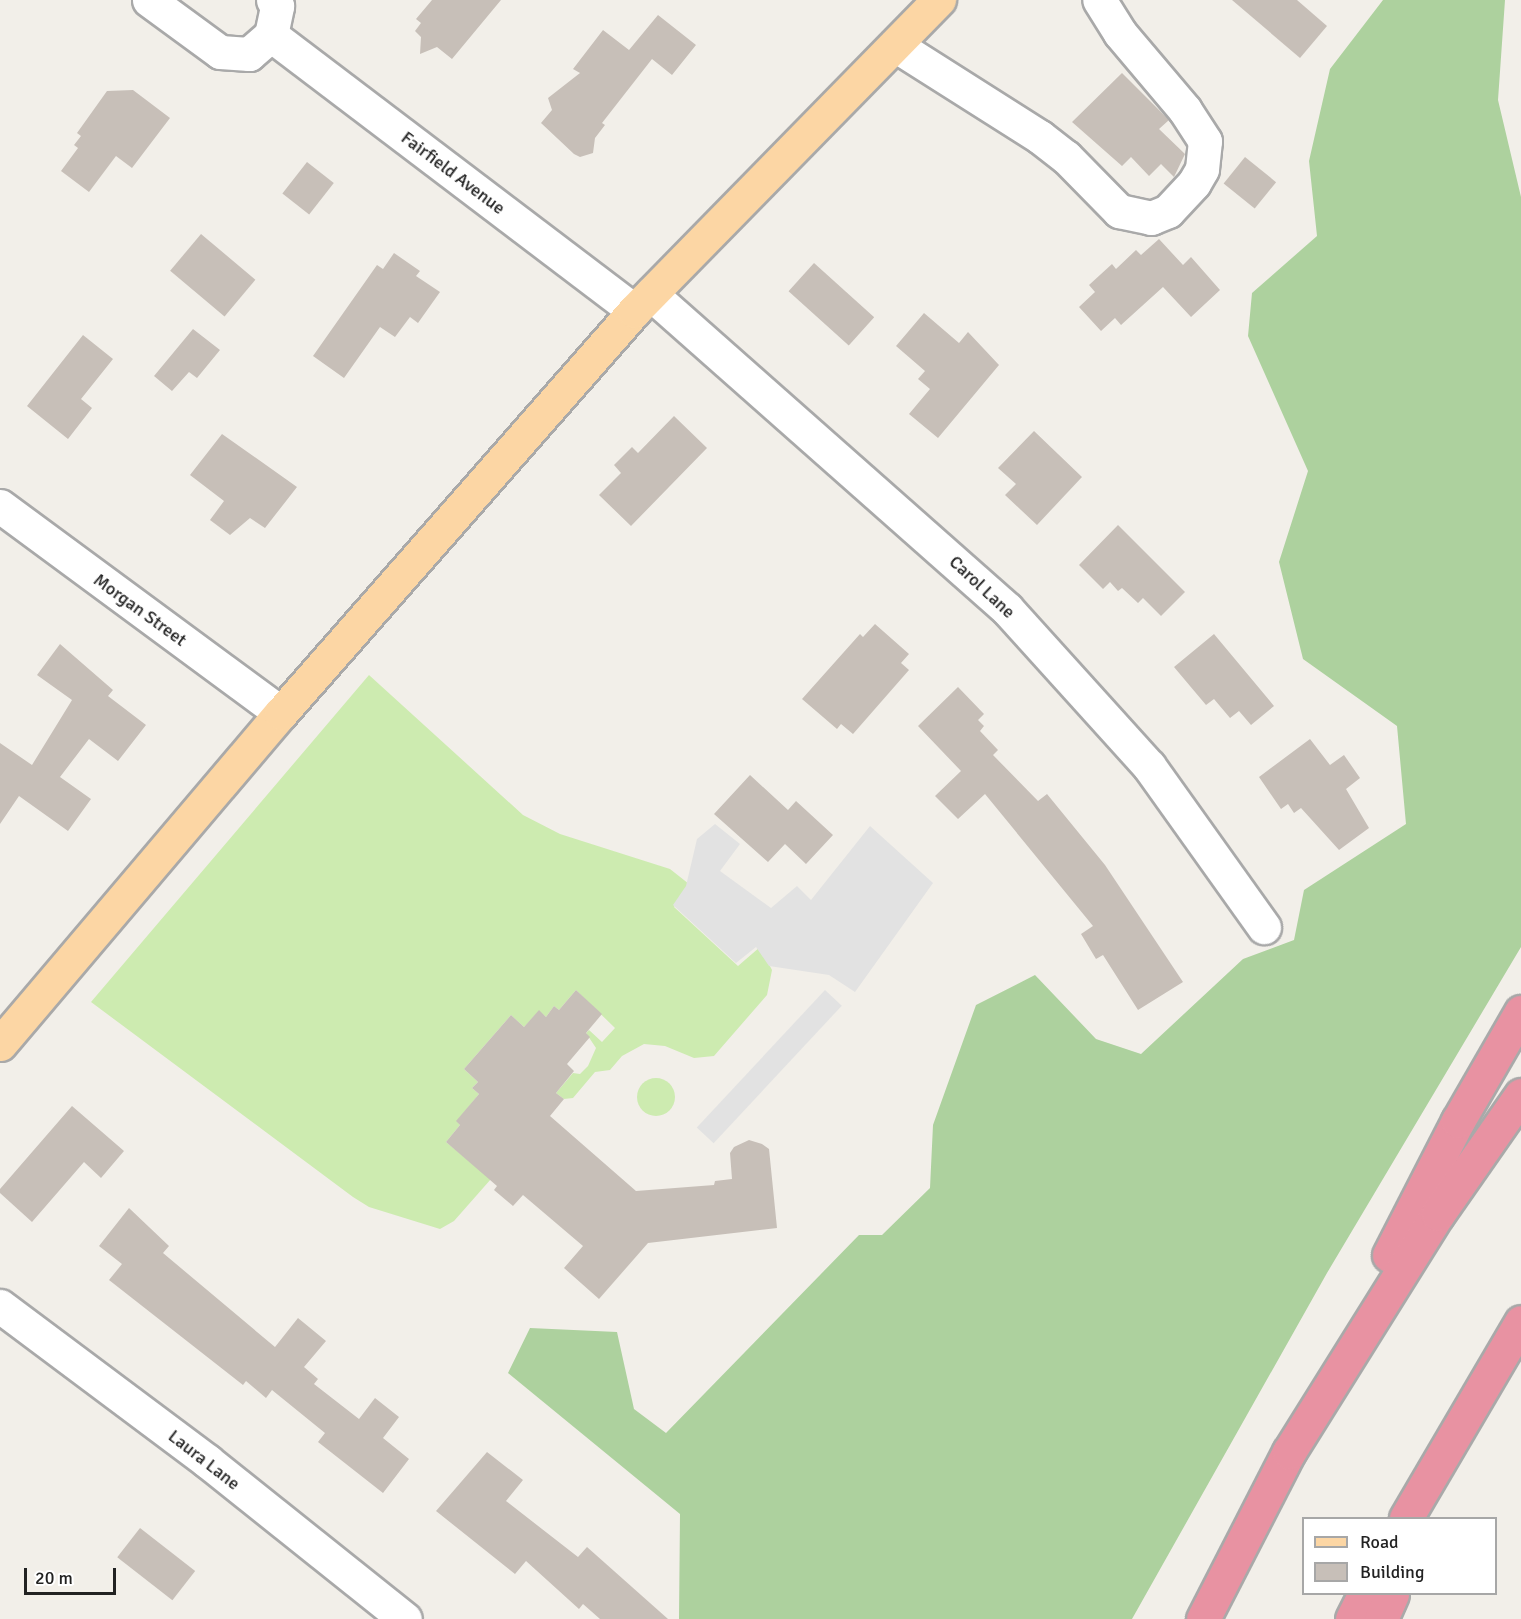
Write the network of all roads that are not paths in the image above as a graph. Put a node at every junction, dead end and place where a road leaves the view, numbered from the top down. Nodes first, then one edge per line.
1 (149, 0) edge
2 (273, 0) edge
3 (939, 0) edge
4 (1099, 0) edge
5 (271, 35) junction
6 (895, 45) junction
7 (642, 303) junction
8 (0, 506) edge
9 (281, 713) junction
10 (1264, 927) dead end
11 (1521, 1012) edge
12 (0, 1044) edge
13 (1521, 1095) edge
14 (0, 1306) edge
15 (1517, 1329) edge
16 (1289, 1452) junction
17 (1407, 1517) edge
18 (1427, 1517) edge
19 (1364, 1595) edge
20 (1391, 1595) edge
21 (405, 1619) edge
22 (1203, 1619) edge
23 (1352, 1619) edge
24 (1381, 1619) edge

1 - 5 street
2 - 5 street
3 - 6 main road
4 - 6 street
5 - 7 street, Fairfield Avenue
6 - 7 main road
7 - 9 main road
7 - 10 street, Carol Lane
8 - 9 street, Morgan Street
9 - 12 main road
11 - 16 highway
13 - 16 highway
14 - 21 street, Laura Lane
15 - 17 highway
15 - 18 highway
16 - 22 highway
19 - 23 highway
20 - 24 highway

